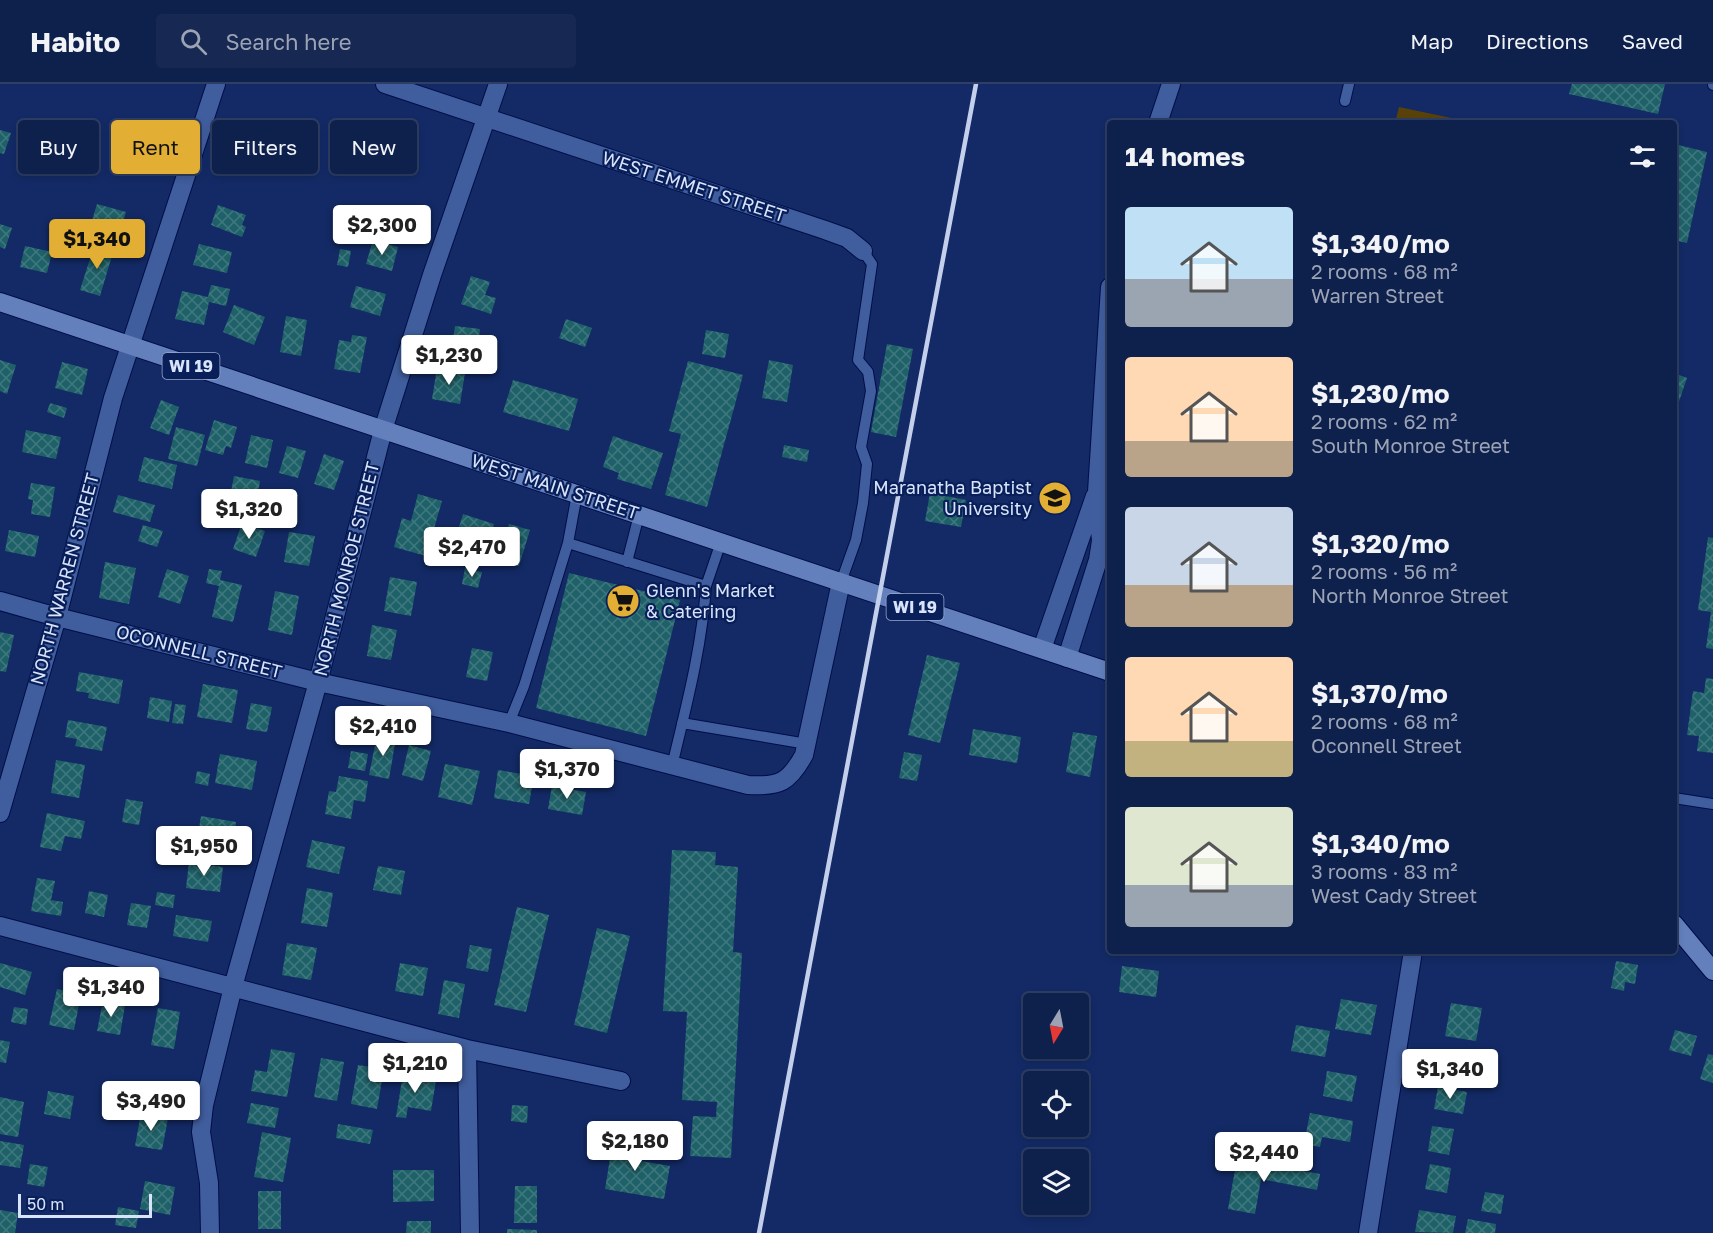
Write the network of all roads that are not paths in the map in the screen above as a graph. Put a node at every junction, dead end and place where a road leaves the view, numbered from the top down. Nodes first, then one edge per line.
1 (216, 84) edge
2 (386, 84) edge
3 (498, 84) edge
4 (1171, 84) edge
5 (1349, 84) edge
6 (1345, 101) dead end
7 (487, 118) junction
8 (1159, 120) edge
9 (863, 251) joint
10 (0, 302) edge
11 (129, 345) junction
12 (1107, 384) edge
13 (382, 430) junction
14 (1105, 449) edge
15 (1103, 494) edge
16 (577, 495) junction
17 (639, 515) junction
18 (721, 542) junction
19 (568, 543) junction
20 (627, 562) junction
21 (841, 582) junction
22 (706, 586) junction
23 (0, 601) edge
24 (57, 617) junction
25 (1042, 649) junction
26 (1067, 658) junction
27 (1107, 671) edge
28 (318, 682) junction
29 (509, 723) junction
30 (682, 723) junction
31 (807, 744) junction
32 (672, 766) junction
33 (1677, 798) edge
34 (1713, 804) edge
35 (0, 813) edge
36 (0, 926) edge
37 (1677, 928) edge
38 (1413, 954) edge
39 (1713, 970) edge
40 (233, 987) junction
41 (467, 1049) junction
42 (621, 1081) dead end
43 (210, 1233) edge
44 (470, 1233) edge
45 (1368, 1233) edge

1 - 11 street, NORTH WARREN STREET
2 - 7 street, WEST EMMET STREET
3 - 7 street, NORTH MONROE STREET
4 - 8 street
5 - 6 lane
7 - 9 street, WEST EMMET STREET
7 - 13 street, NORTH MONROE STREET
9 - 21 lane
10 - 11 main road, WEST MAIN STREET / WI 19
11 - 13 main road, WEST MAIN STREET / WI 19
11 - 24 street, NORTH WARREN STREET
12 - 14 street
13 - 16 main road, WEST MAIN STREET / WI 19
13 - 28 street, NORTH MONROE STREET
14 - 15 street
15 - 25 street
15 - 26 street
16 - 17 main road, WEST MAIN STREET / WI 19
16 - 19 lane
17 - 18 main road, WEST MAIN STREET / WI 19
17 - 20 lane
18 - 21 main road, WEST MAIN STREET / WI 19
18 - 22 lane
19 - 20 lane
19 - 29 lane
20 - 22 lane
21 - 25 main road, WEST MAIN STREET / WI 19
21 - 31 street, OCONNELL STREET
22 - 30 lane
23 - 24 street, OCONNELL STREET
24 - 28 street, OCONNELL STREET
24 - 35 street, NORTH WARREN STREET
25 - 26 main road, WEST MAIN STREET / WI 19
26 - 27 main road, WEST MAIN STREET / WI 19
28 - 29 street, OCONNELL STREET
28 - 40 street, NORTH MONROE STREET
29 - 32 street, OCONNELL STREET
30 - 31 lane
30 - 32 lane
31 - 32 street, OCONNELL STREET
33 - 34 lane
36 - 40 street
37 - 39 main road
38 - 45 street
40 - 41 street
40 - 43 street, NORTH MONROE STREET
41 - 42 street
41 - 44 street

